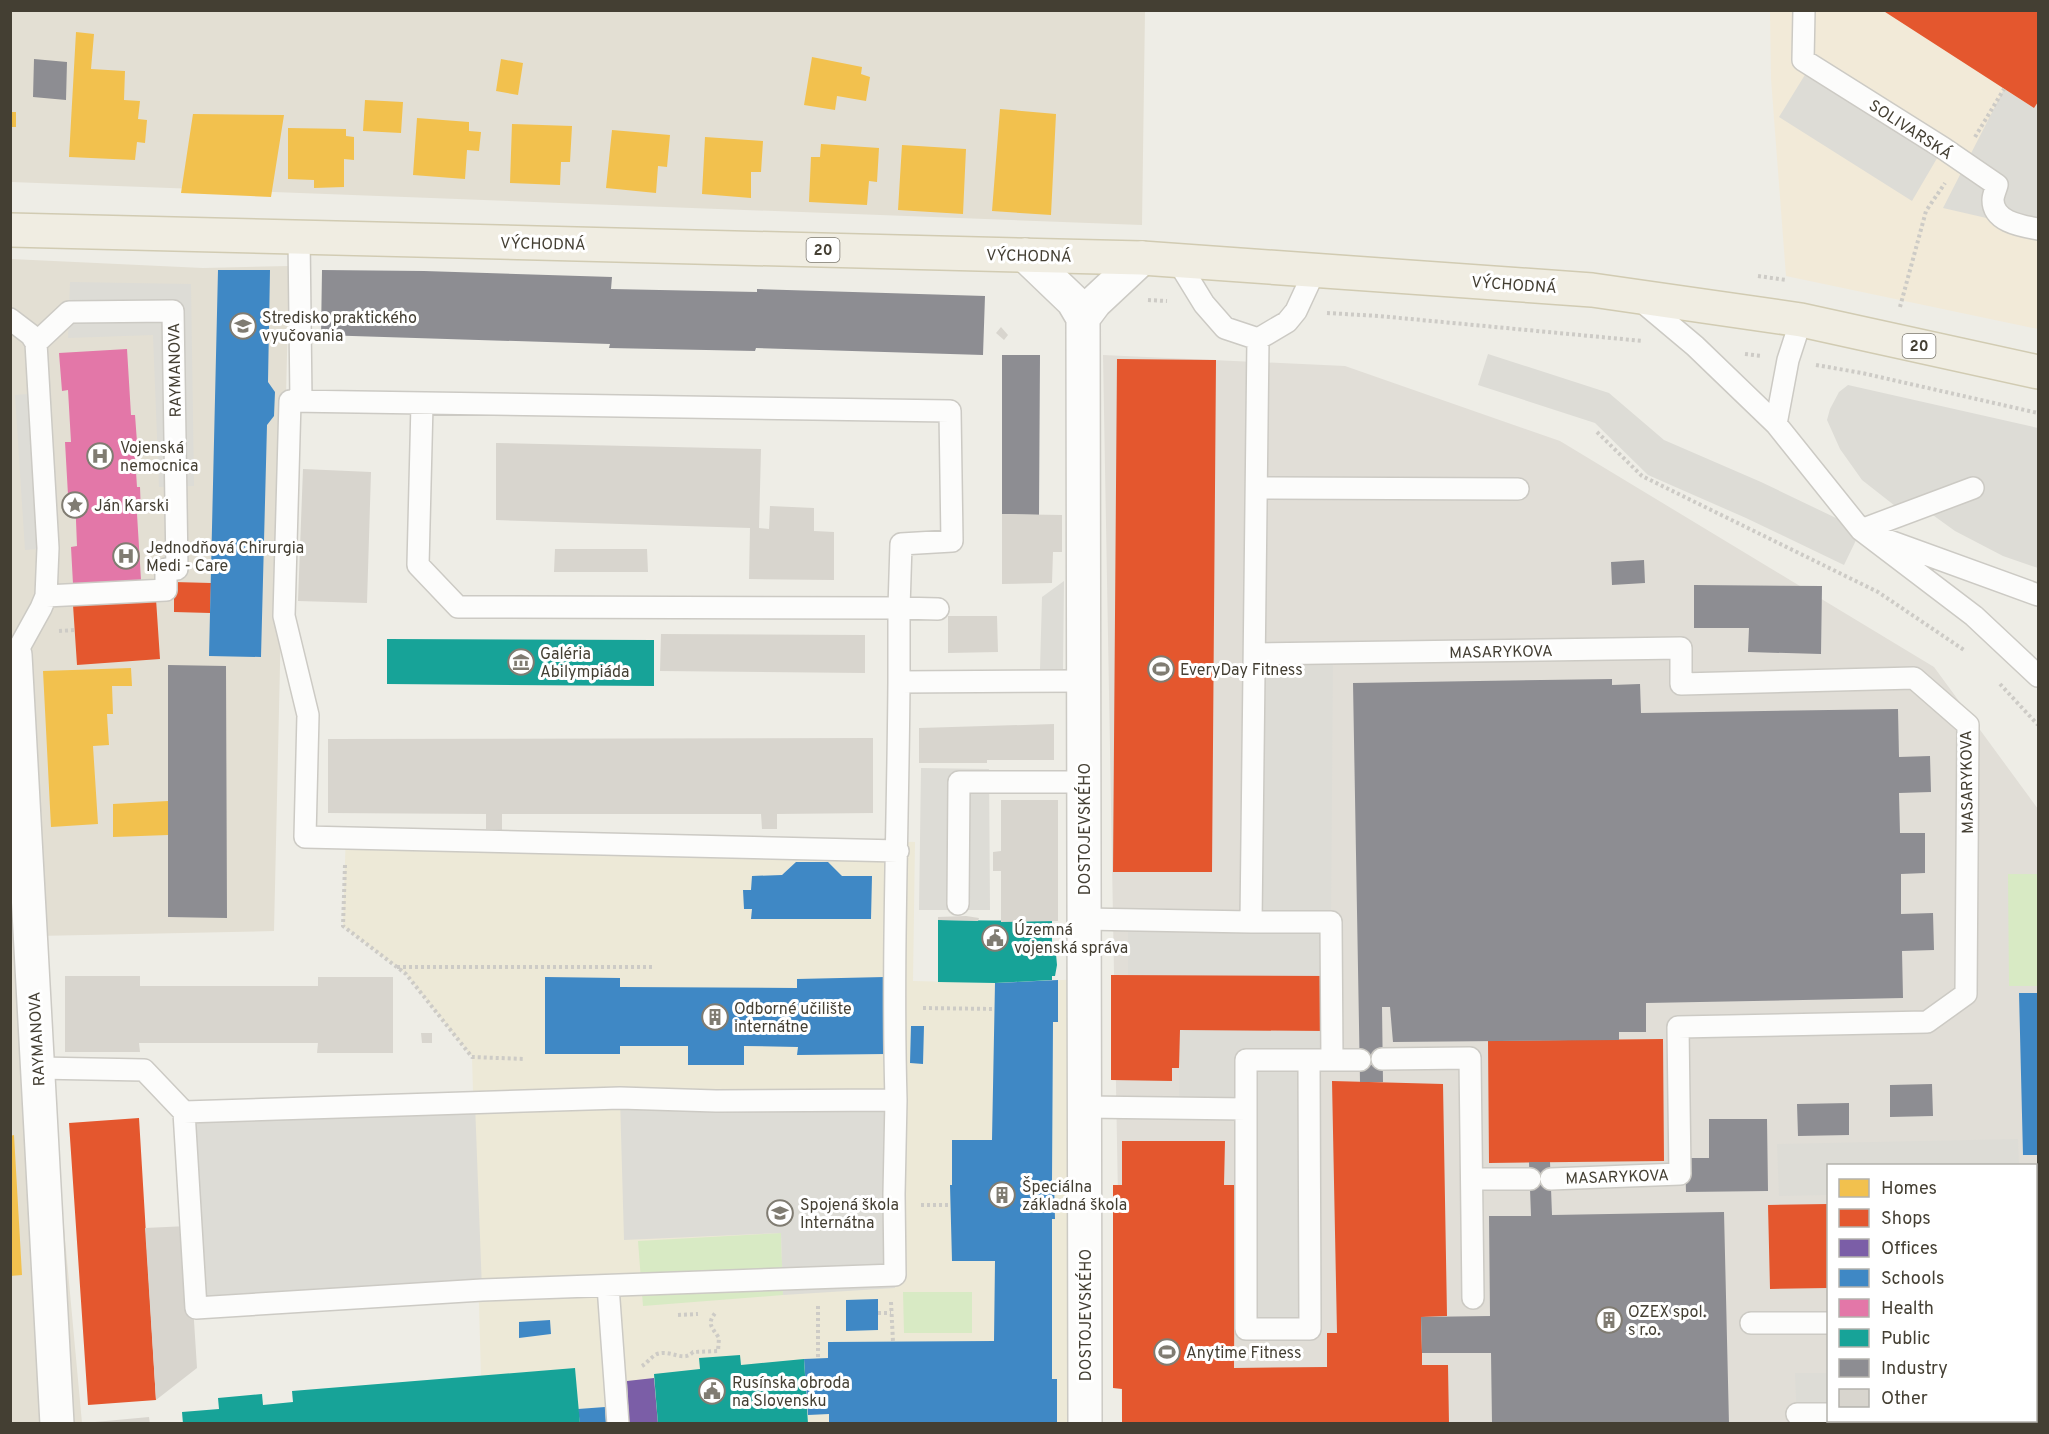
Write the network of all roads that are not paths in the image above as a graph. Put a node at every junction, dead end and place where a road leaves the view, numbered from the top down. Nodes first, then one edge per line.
1 (1804, 10) edge
2 (2038, 229) edge
3 (10, 230) edge
4 (299, 237) junction
5 (1025, 255) junction
6 (1142, 258) junction
7 (1176, 260) junction
8 (1315, 270) junction
9 (1633, 295) junction
10 (1089, 310) junction
11 (10, 319) edge
12 (1801, 320) junction
13 (1258, 339) junction
14 (36, 343) junction
15 (2038, 372) edge
16 (301, 401) junction
17 (422, 404) junction
18 (1776, 424) junction
19 (1257, 488) junction
20 (1973, 488) dead end
21 (1518, 489) dead end
22 (1861, 530) junction
23 (2038, 595) edge
24 (46, 596) junction
25 (899, 608) junction
26 (938, 609) dead end
27 (13, 653) edge
28 (1255, 654) junction
29 (2038, 676) edge
30 (1084, 681) junction
31 (899, 682) junction
32 (1084, 782) junction
33 (898, 850) junction
34 (958, 904) dead end
35 (1084, 918) junction
36 (1251, 922) junction
37 (21, 939) edge
38 (1383, 1059) dead end
39 (1332, 1060) junction
40 (1360, 1060) dead end
41 (1309, 1061) junction
42 (38, 1068) junction
43 (896, 1100) junction
44 (1085, 1107) junction
45 (1246, 1109) junction
46 (184, 1112) junction
47 (1472, 1179) junction
48 (608, 1286) junction
49 (1473, 1298) dead end
50 (1751, 1323) dead end
51 (1827, 1323) edge
52 (1797, 1414) dead end
53 (1827, 1414) edge
54 (57, 1424) edge
55 (618, 1424) edge
56 (1085, 1424) edge

1 - 2 lane, SOLIVARSKÁ
3 - 4 main road, VÝCHODNÁ / 20
4 - 5 main road, VÝCHODNÁ / 20
4 - 16 lane
5 - 6 main road, VÝCHODNÁ / 20
5 - 10 street
6 - 7 main road, VÝCHODNÁ / 20
6 - 10 street
7 - 8 main road, VÝCHODNÁ / 20
7 - 13 lane
8 - 9 main road, VÝCHODNÁ / 20
8 - 13 lane
9 - 12 main road, VÝCHODNÁ / 20
9 - 18 lane
10 - 30 street, DOSTOJEVSKÉHO
11 - 14 lane
12 - 15 main road, VÝCHODNÁ / 20
12 - 18 lane
13 - 19 lane
14 - 24 lane, RAYMANOVA
14 - 24 lane, RAYMANOVA
16 - 17 lane
16 - 33 lane
17 - 25 lane
17 - 25 lane
18 - 22 lane
19 - 21 lane
19 - 28 lane
20 - 22 lane
22 - 23 lane
22 - 29 lane
24 - 27 lane, RAYMANOVA
25 - 26 lane
25 - 31 lane
27 - 37 street, RAYMANOVA
28 - 36 lane
28 - 47 lane, MASARYKOVA
30 - 31 lane
30 - 32 street, DOSTOJEVSKÉHO
31 - 33 lane
32 - 34 lane
32 - 35 street, DOSTOJEVSKÉHO
33 - 43 lane
35 - 36 lane
35 - 44 street, DOSTOJEVSKÉHO
36 - 39 lane
37 - 42 street, RAYMANOVA
38 - 47 lane
39 - 40 lane
39 - 41 lane
41 - 45 lane
41 - 45 lane
42 - 46 lane
42 - 54 street, RAYMANOVA
43 - 46 lane
43 - 48 lane
44 - 45 lane
44 - 56 street, DOSTOJEVSKÉHO
46 - 48 lane
47 - 49 lane
48 - 55 lane
50 - 51 lane
52 - 53 lane

